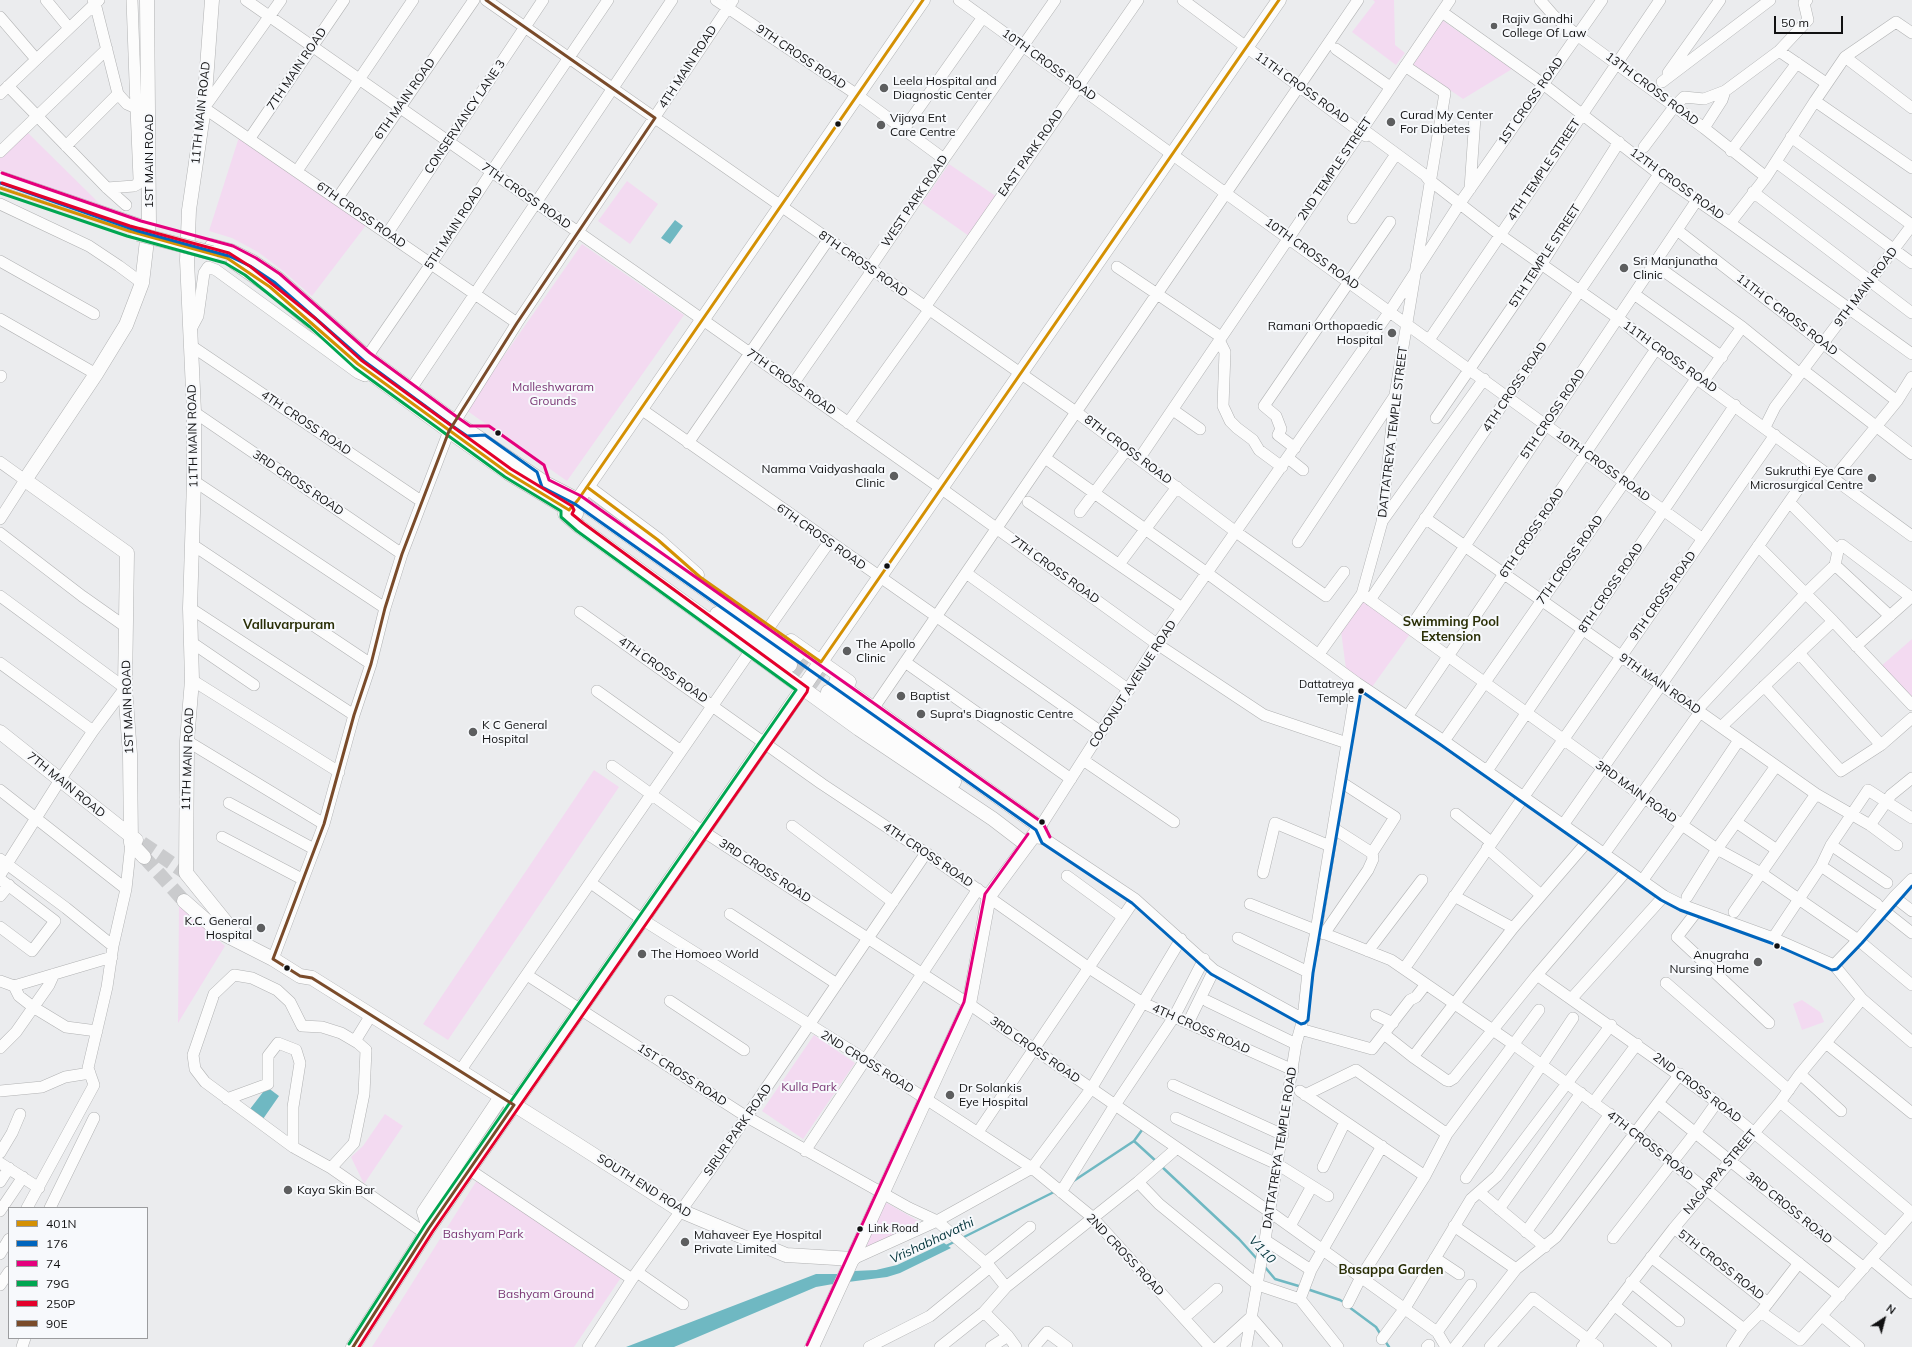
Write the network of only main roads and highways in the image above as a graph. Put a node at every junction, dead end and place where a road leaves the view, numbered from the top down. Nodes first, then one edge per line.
1 (147, 0) edge
2 (212, 0) edge
3 (923, 0) edge
4 (1279, 0) edge
5 (0, 178) edge
6 (0, 188) edge
7 (139, 230) junction
8 (212, 249) junction
9 (451, 426) junction
10 (587, 487) junction
11 (571, 508) junction
12 (794, 660) tunnel mouth
13 (821, 662) junction
14 (803, 689) junction
15 (0, 732) edge
16 (1038, 833) junction
17 (135, 841) junction
18 (144, 857) tunnel mouth
19 (184, 901) tunnel mouth
20 (241, 941) junction
21 (369, 1019) junction
22 (499, 1100) junction
23 (512, 1109) junction
24 (427, 1231) junction
25 (853, 1259) junction
26 (353, 1347) edge
27 (812, 1347) edge

1 - 17 main road, 1ST MAIN ROAD
2 - 20 main road, 11TH MAIN ROAD
3 - 10 main road
4 - 13 main road
5 - 7 main road
6 - 7 main road
7 - 8 main road
8 - 9 main road
8 - 9 main road
9 - 11 main road
10 - 11 main road
10 - 13 main road
11 - 12 main road
11 - 14 main road
13 - 14 main road
13 - 16 main road
14 - 16 main road
14 - 23 main road
15 - 17 main road, 7TH MAIN ROAD
16 - 16 main road
16 - 25 main road
17 - 18 main road, 7TH MAIN ROAD
19 - 20 main road
20 - 21 main road
21 - 22 main road
21 - 22 main road
22 - 23 main road, SOUTH END ROAD
22 - 24 main road
23 - 24 main road
23 - 25 main road, SOUTH END ROAD
24 - 26 main road
25 - 27 main road

